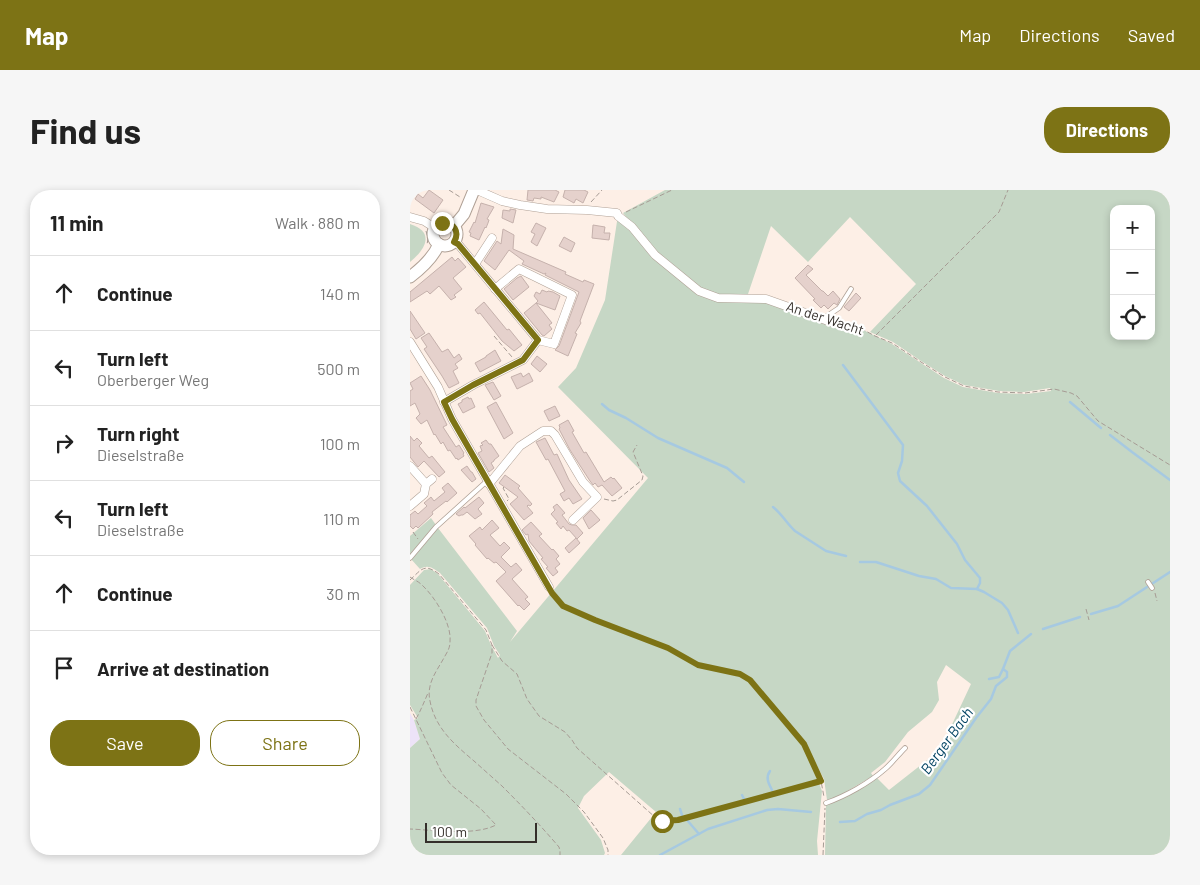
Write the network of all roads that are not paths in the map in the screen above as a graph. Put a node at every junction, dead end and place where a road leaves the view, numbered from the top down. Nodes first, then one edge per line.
1 (476, 190) edge
2 (410, 217) edge
3 (433, 226) junction
4 (454, 226) junction
5 (492, 238) dead end
6 (454, 242) junction
7 (439, 244) junction
8 (475, 264) junction
9 (410, 277) edge
10 (495, 288) junction
11 (851, 289) dead end
12 (828, 321) joint
13 (538, 340) junction
14 (410, 342) edge
15 (444, 402) junction
16 (410, 466) edge
17 (488, 482) junction
18 (410, 506) edge
19 (573, 520) dead end
20 (410, 558) edge
21 (1148, 582) dead end
22 (549, 587) road end
23 (1152, 588) road end
24 (905, 748) dead end
25 (826, 803) road end

1 - 4 street
1 - 12 street, An der Wacht
2 - 3 street
3 - 4 street
3 - 7 street
4 - 6 street
5 - 8 street
6 - 7 street
6 - 8 street
7 - 9 street
8 - 10 street
10 - 13 street
10 - 13 street
11 - 12 lane
13 - 15 street
14 - 15 street
15 - 17 street
16 - 18 street
17 - 19 street
17 - 20 lane
17 - 22 street
21 - 23 lane
24 - 25 lane

